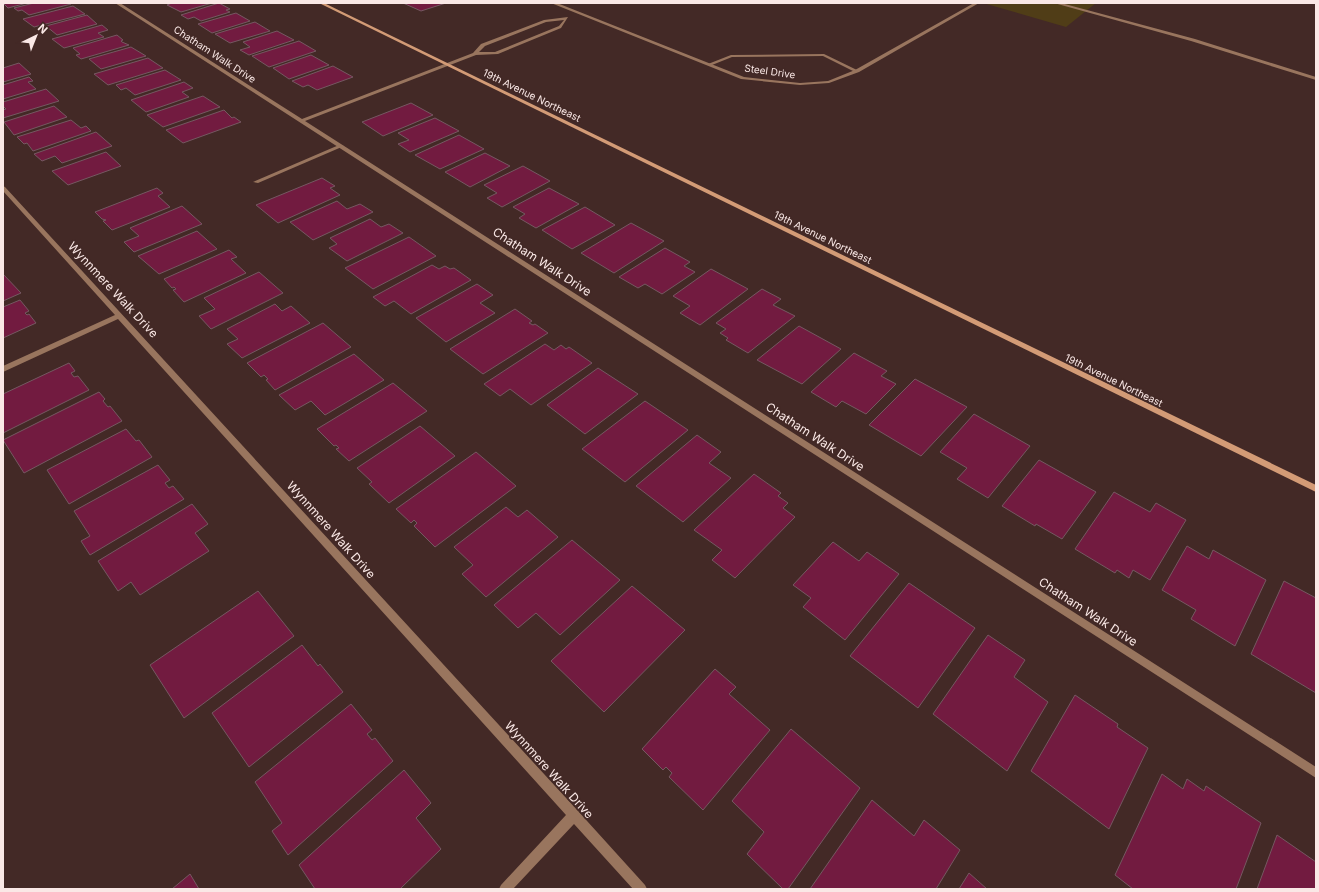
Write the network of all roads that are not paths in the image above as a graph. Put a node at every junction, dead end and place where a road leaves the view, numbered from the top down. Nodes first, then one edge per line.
1 (117, 3) edge
2 (321, 3) edge
3 (553, 3) edge
4 (977, 3) edge
5 (1056, 3) edge
6 (580, 13) junction
7 (567, 18) junction
8 (475, 54) junction
9 (447, 64) junction
10 (710, 64) junction
11 (856, 71) junction
12 (1316, 79) edge
13 (301, 121) junction
14 (341, 146) junction
15 (256, 182) dead end
16 (3, 188) edge
17 (119, 316) junction
18 (3, 369) edge
19 (1316, 489) edge
20 (1316, 773) edge
21 (574, 815) junction
22 (505, 889) edge
23 (641, 889) edge

1 - 13 street, Chatham Walk Drive
2 - 9 street, 19th Avenue Northeast
3 - 6 street, Steel Drive
4 - 11 street, Steel Drive
5 - 12 street
6 - 7 street
6 - 10 street, Steel Drive
7 - 8 street
7 - 8 street
8 - 9 street
9 - 13 street
9 - 19 street, 19th Avenue Northeast
10 - 11 street
10 - 11 street, Steel Drive
13 - 14 street, Chatham Walk Drive
14 - 15 street
14 - 20 street, Chatham Walk Drive
16 - 17 street, Wynnmere Walk Drive
17 - 18 street
17 - 21 street, Wynnmere Walk Drive
21 - 22 street
21 - 23 street, Wynnmere Walk Drive

